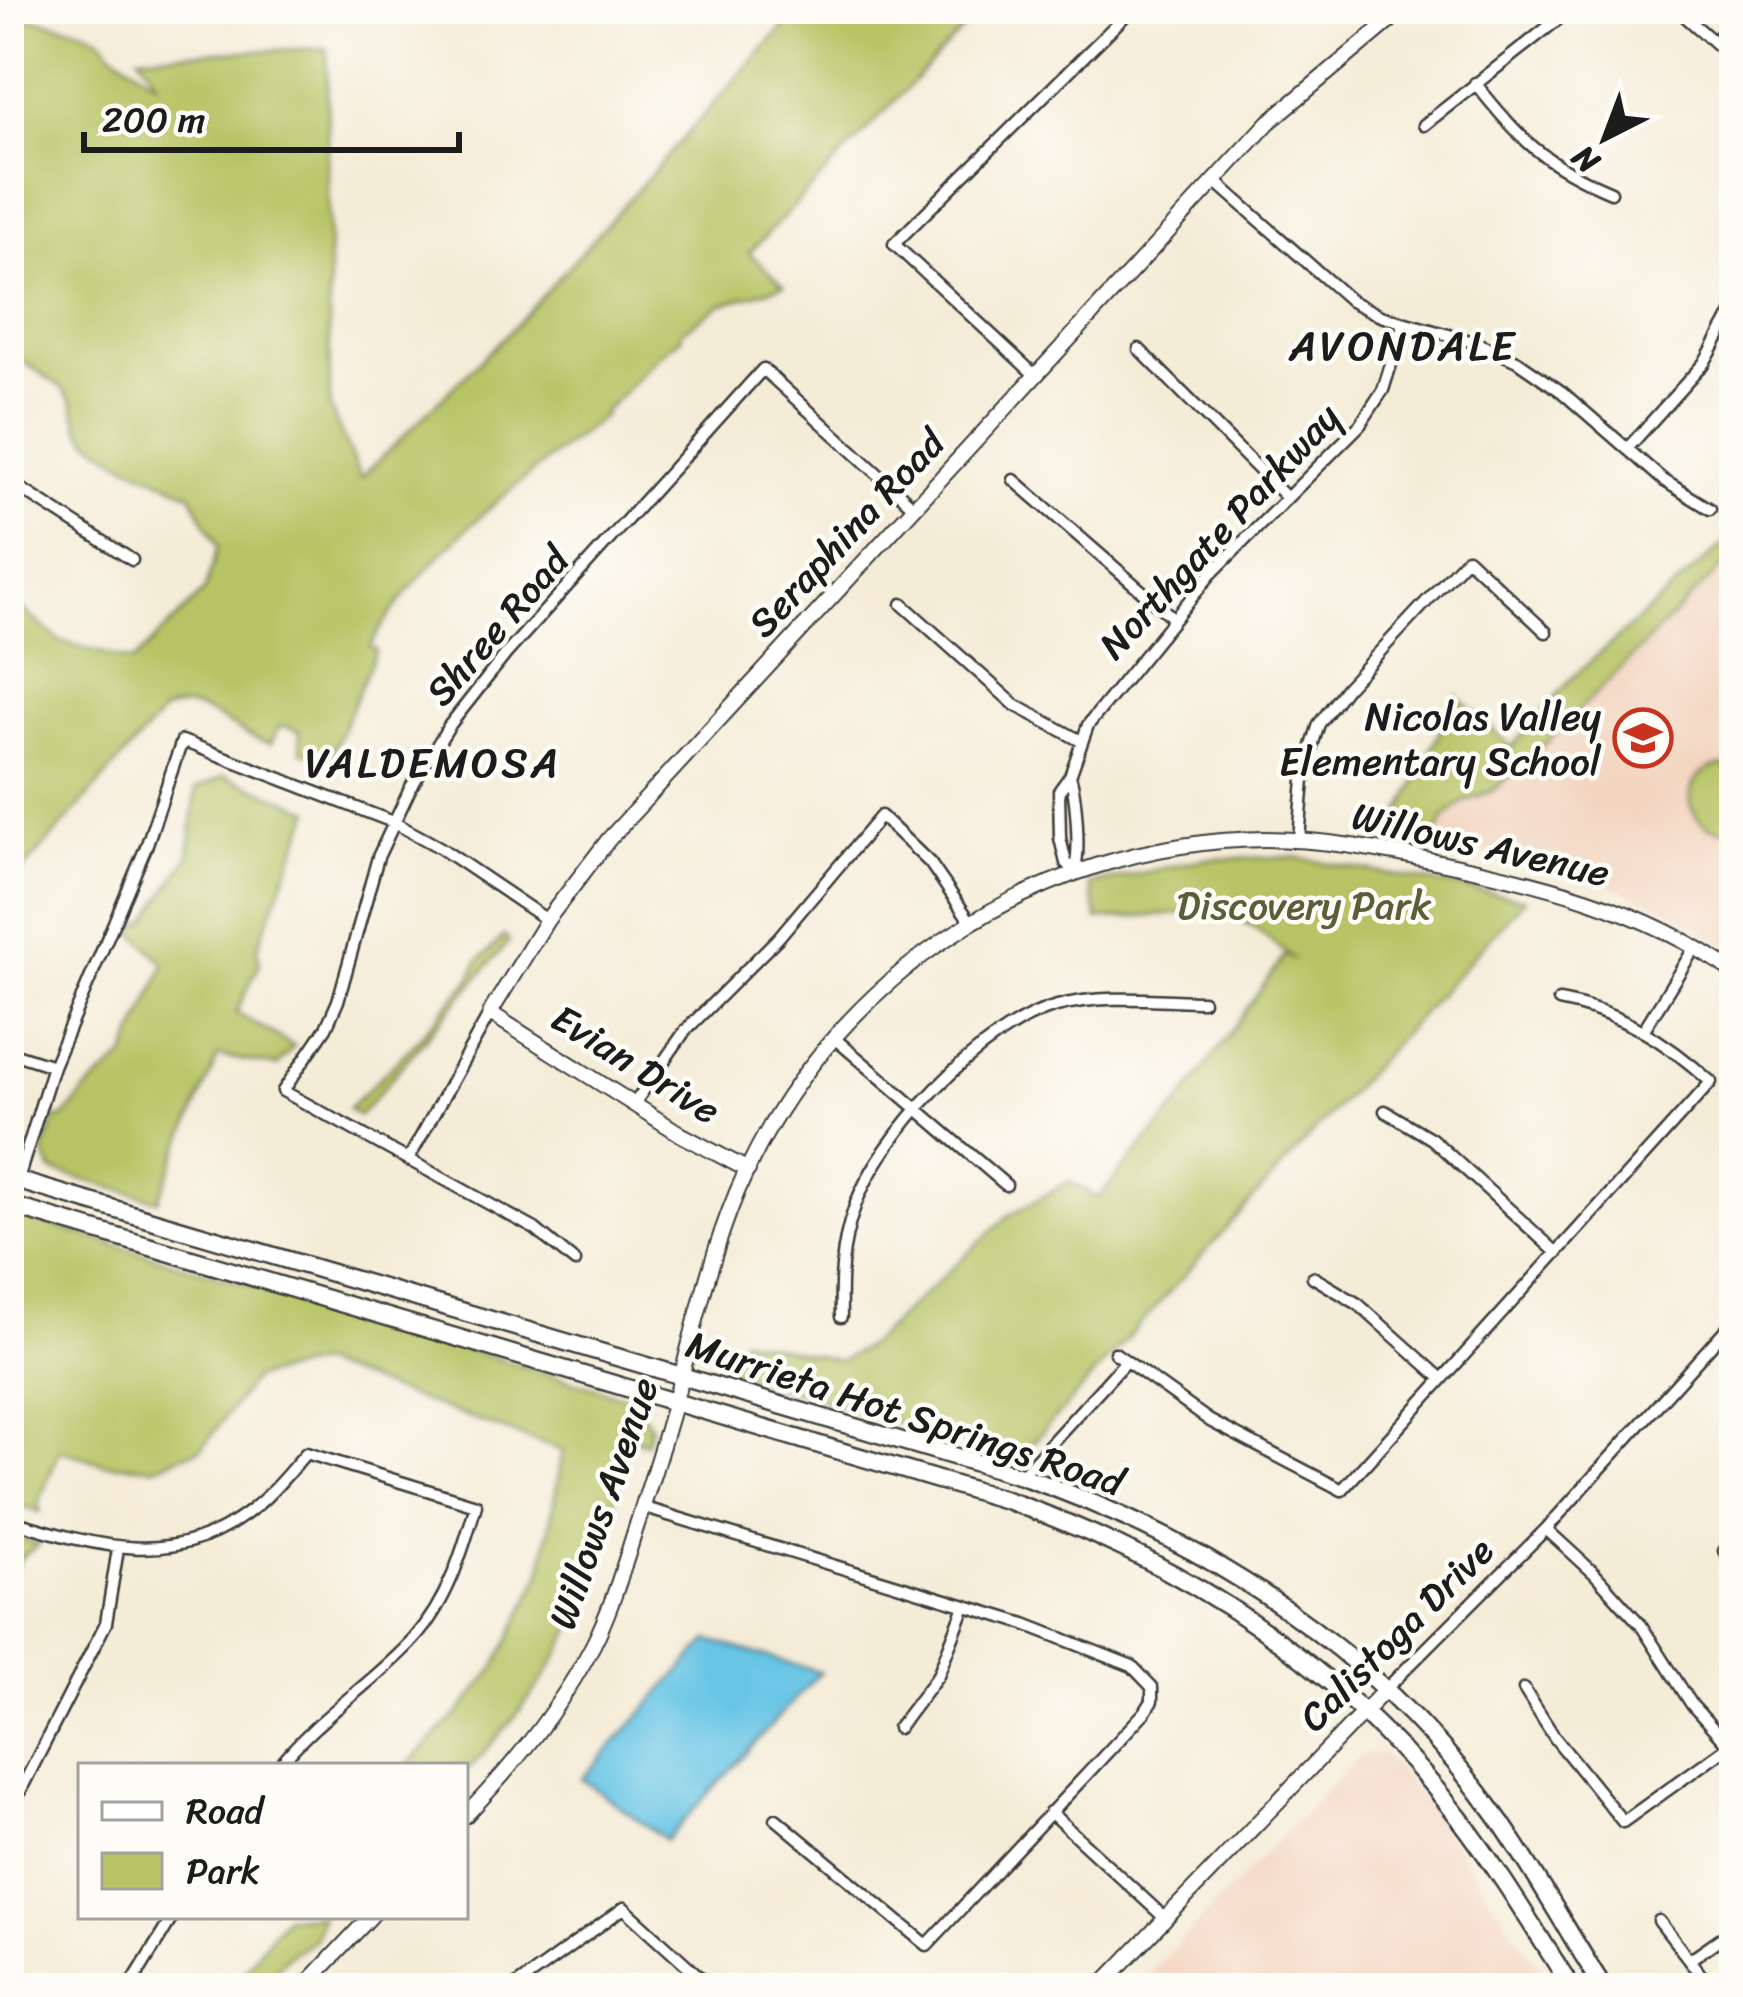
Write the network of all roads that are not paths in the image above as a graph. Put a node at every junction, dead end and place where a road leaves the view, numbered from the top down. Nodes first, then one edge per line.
1 (1132, 9) edge
2 (1404, 9) edge
3 (1571, 9) edge
4 (1677, 9) edge
5 (1734, 21) edge
6 (1714, 42) junction
7 (1734, 60) edge
8 (1475, 83) junction
9 (1424, 125) dead end
10 (1215, 182) junction
11 (1611, 192) dead end
12 (1734, 310) edge
13 (1404, 323) junction
14 (1138, 349) dead end
15 (1036, 376) junction
16 (1628, 449) junction
17 (1014, 479) dead end
18 (9, 481) edge
19 (1287, 498) junction
20 (914, 507) junction
21 (1710, 509) dead end
22 (132, 560) dead end
23 (902, 604) dead end
24 (1173, 618) junction
25 (1546, 632) dead end
26 (1081, 741) junction
27 (393, 822) junction
28 (1298, 839) junction
29 (1074, 871) junction
30 (547, 920) junction
31 (970, 921) junction
32 (1695, 946) junction
33 (1734, 972) edge
34 (1203, 1001) dead end
35 (1559, 1001) dead end
36 (490, 1013) junction
37 (1643, 1030) junction
38 (833, 1037) junction
39 (9, 1052) edge
40 (53, 1066) junction
41 (634, 1104) junction
42 (919, 1110) junction
43 (1385, 1111) dead end
44 (408, 1160) junction
45 (748, 1170) junction
46 (13, 1179) edge
47 (1006, 1185) dead end
48 (10, 1205) edge
49 (1557, 1252) junction
50 (574, 1262) dead end
51 (1312, 1277) dead end
52 (841, 1318) dead end
53 (1734, 1320) edge
54 (681, 1375) junction
55 (1442, 1379) junction
56 (675, 1402) junction
57 (1021, 1476) junction
58 (642, 1507) junction
59 (9, 1520) edge
60 (1546, 1529) junction
61 (1734, 1540) edge
62 (118, 1549) junction
63 (1724, 1551) dead end
64 (965, 1606) junction
65 (1524, 1689) dead end
66 (1385, 1690) junction
67 (1365, 1711) junction
68 (898, 1728) dead end
69 (1732, 1744) edge
70 (281, 1763) edge
71 (1050, 1812) junction
72 (9, 1813) edge
73 (468, 1813) edge
74 (776, 1819) dead end
75 (171, 1919) edge
76 (368, 1919) edge
77 (1166, 1919) junction
78 (1659, 1921) dead end
79 (1734, 1929) edge
80 (1689, 1960) junction
81 (129, 1988) edge
82 (303, 1988) edge
83 (513, 1988) edge
84 (712, 1988) edge
85 (1099, 1988) edge
86 (1572, 1988) edge
87 (1604, 1988) edge
88 (1711, 1988) edge

1 - 15 street
2 - 10 street, Seraphina Road
3 - 8 street
4 - 6 street
5 - 6 street
6 - 7 street
8 - 9 street
8 - 11 street
10 - 13 street
10 - 15 street, Seraphina Road
12 - 16 street
13 - 16 street
13 - 19 street, Northgate Parkway
14 - 19 street
15 - 20 street, Seraphina Road
16 - 21 street
17 - 24 street
18 - 22 street
19 - 24 street, Northgate Parkway
20 - 27 street, Shree Road
20 - 30 street, Seraphina Road
23 - 26 street
24 - 26 street, Northgate Parkway
25 - 28 street
26 - 29 street, Northgate Parkway
27 - 30 street
27 - 40 street
27 - 44 street, Shree Road
28 - 29 street, Willows Avenue
28 - 32 street, Willows Avenue
29 - 31 street, Willows Avenue
30 - 36 street, Seraphina Road
31 - 38 street, Willows Avenue
31 - 41 street
32 - 33 street, Willows Avenue
32 - 37 street
34 - 42 street
35 - 37 street
36 - 41 street, Evian Drive
36 - 44 street, Seraphina Road
37 - 49 street
38 - 42 street
38 - 45 street, Willows Avenue
39 - 40 street
40 - 46 street
41 - 45 street, Evian Drive
42 - 47 street
42 - 52 street
43 - 49 street
44 - 50 street
45 - 54 street, Willows Avenue
46 - 48 street
46 - 54 main road, Murrieta Hot Springs Road
48 - 56 main road, Murrieta Hot Springs Road
49 - 55 street
51 - 55 street
53 - 60 street, Calistoga Drive
54 - 56 street, Willows Avenue
54 - 57 main road, Murrieta Hot Springs Road
55 - 57 street
56 - 58 street, Willows Avenue
56 - 67 main road, Murrieta Hot Springs Road
57 - 66 main road, Murrieta Hot Springs Road
58 - 64 street
58 - 73 street, Willows Avenue
59 - 62 street
60 - 66 street, Calistoga Drive
60 - 69 street
61 - 63 street
62 - 70 street
62 - 72 street
64 - 68 street
64 - 71 street
65 - 69 street
66 - 67 street, Calistoga Drive
66 - 87 main road, Murrieta Hot Springs Road
67 - 77 street, Calistoga Drive
67 - 86 main road, Murrieta Hot Springs Road
71 - 74 street
71 - 77 street
75 - 81 street
76 - 82 street
77 - 85 street, Calistoga Drive
78 - 80 street
79 - 80 street
80 - 88 street
83 - 84 street

